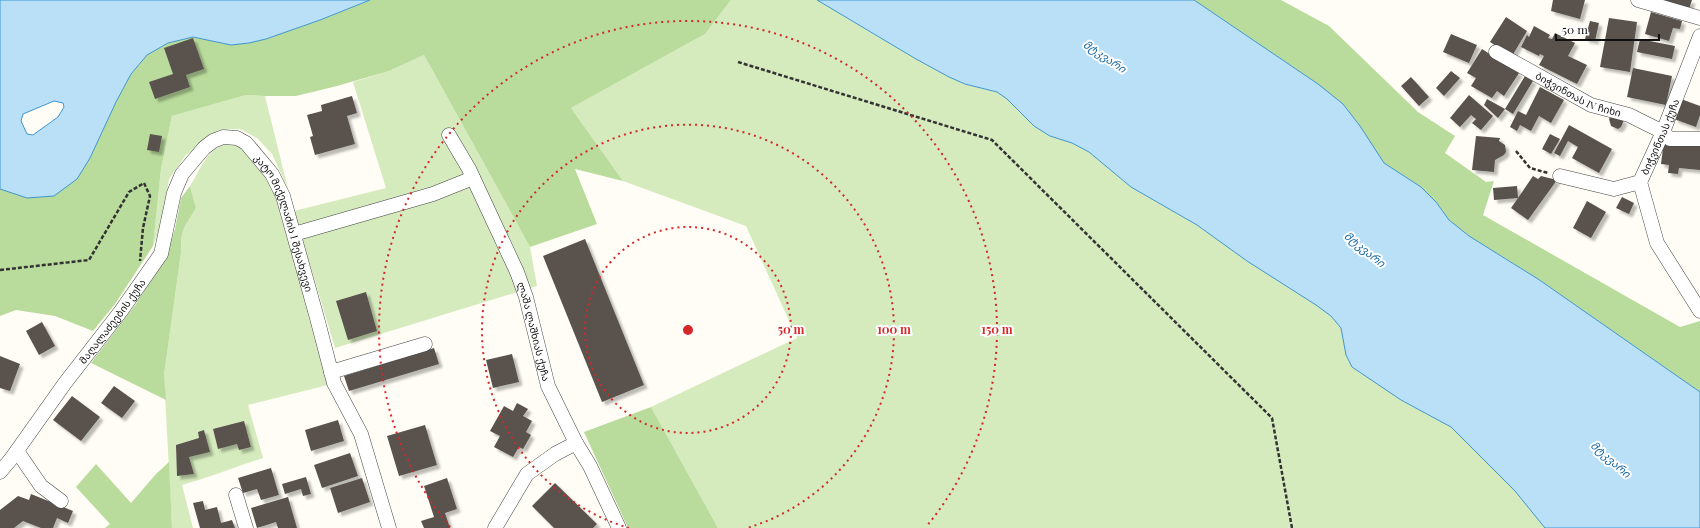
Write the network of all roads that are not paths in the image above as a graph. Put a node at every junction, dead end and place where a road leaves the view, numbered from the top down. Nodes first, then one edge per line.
1 (1638, 0) edge
2 (1700, 18) edge
3 (1700, 36) edge
4 (1496, 52) dead end
5 (1663, 132) junction
6 (449, 135) dead end
7 (1700, 139) edge
8 (1560, 176) road end
9 (473, 178) junction
10 (1640, 182) junction
11 (294, 234) junction
12 (120, 311) joint
13 (1700, 311) edge
14 (425, 344) dead end
15 (331, 372) junction
16 (576, 443) junction
17 (17, 451) junction
18 (0, 472) edge
19 (236, 495) dead end
20 (61, 501) dead end
21 (246, 528) edge
22 (389, 528) edge
23 (495, 528) edge
24 (619, 528) edge

1 - 2 street
3 - 5 street, ბიჭვინთას ქუჩა
4 - 5 street, ბიჭვინთას IV ჩიხი
5 - 7 street, ბიჭვინთას IV ჩიხი
5 - 10 street, ბიჭვინთას ქუჩა
6 - 9 street, ლაშა ლაშხიას ქუჩა
8 - 10 street, ბიჭვინთას ქუჩა
9 - 11 street
9 - 16 street, ლაშა ლაშხიას ქუჩა
10 - 13 street
11 - 12 street, კატო მიქელაძის I შესახვევი
11 - 15 street, კატო მიქელაძის I შესახვევი
12 - 17 street, მაღალაძეების ქუჩა
14 - 15 street
15 - 22 street, კატო მიქელაძის I შესახვევი
16 - 23 street
16 - 24 street, ლაშა ლაშხიას ქუჩა
17 - 18 street, მაღალაძეების ქუჩა
17 - 20 street
19 - 21 street

